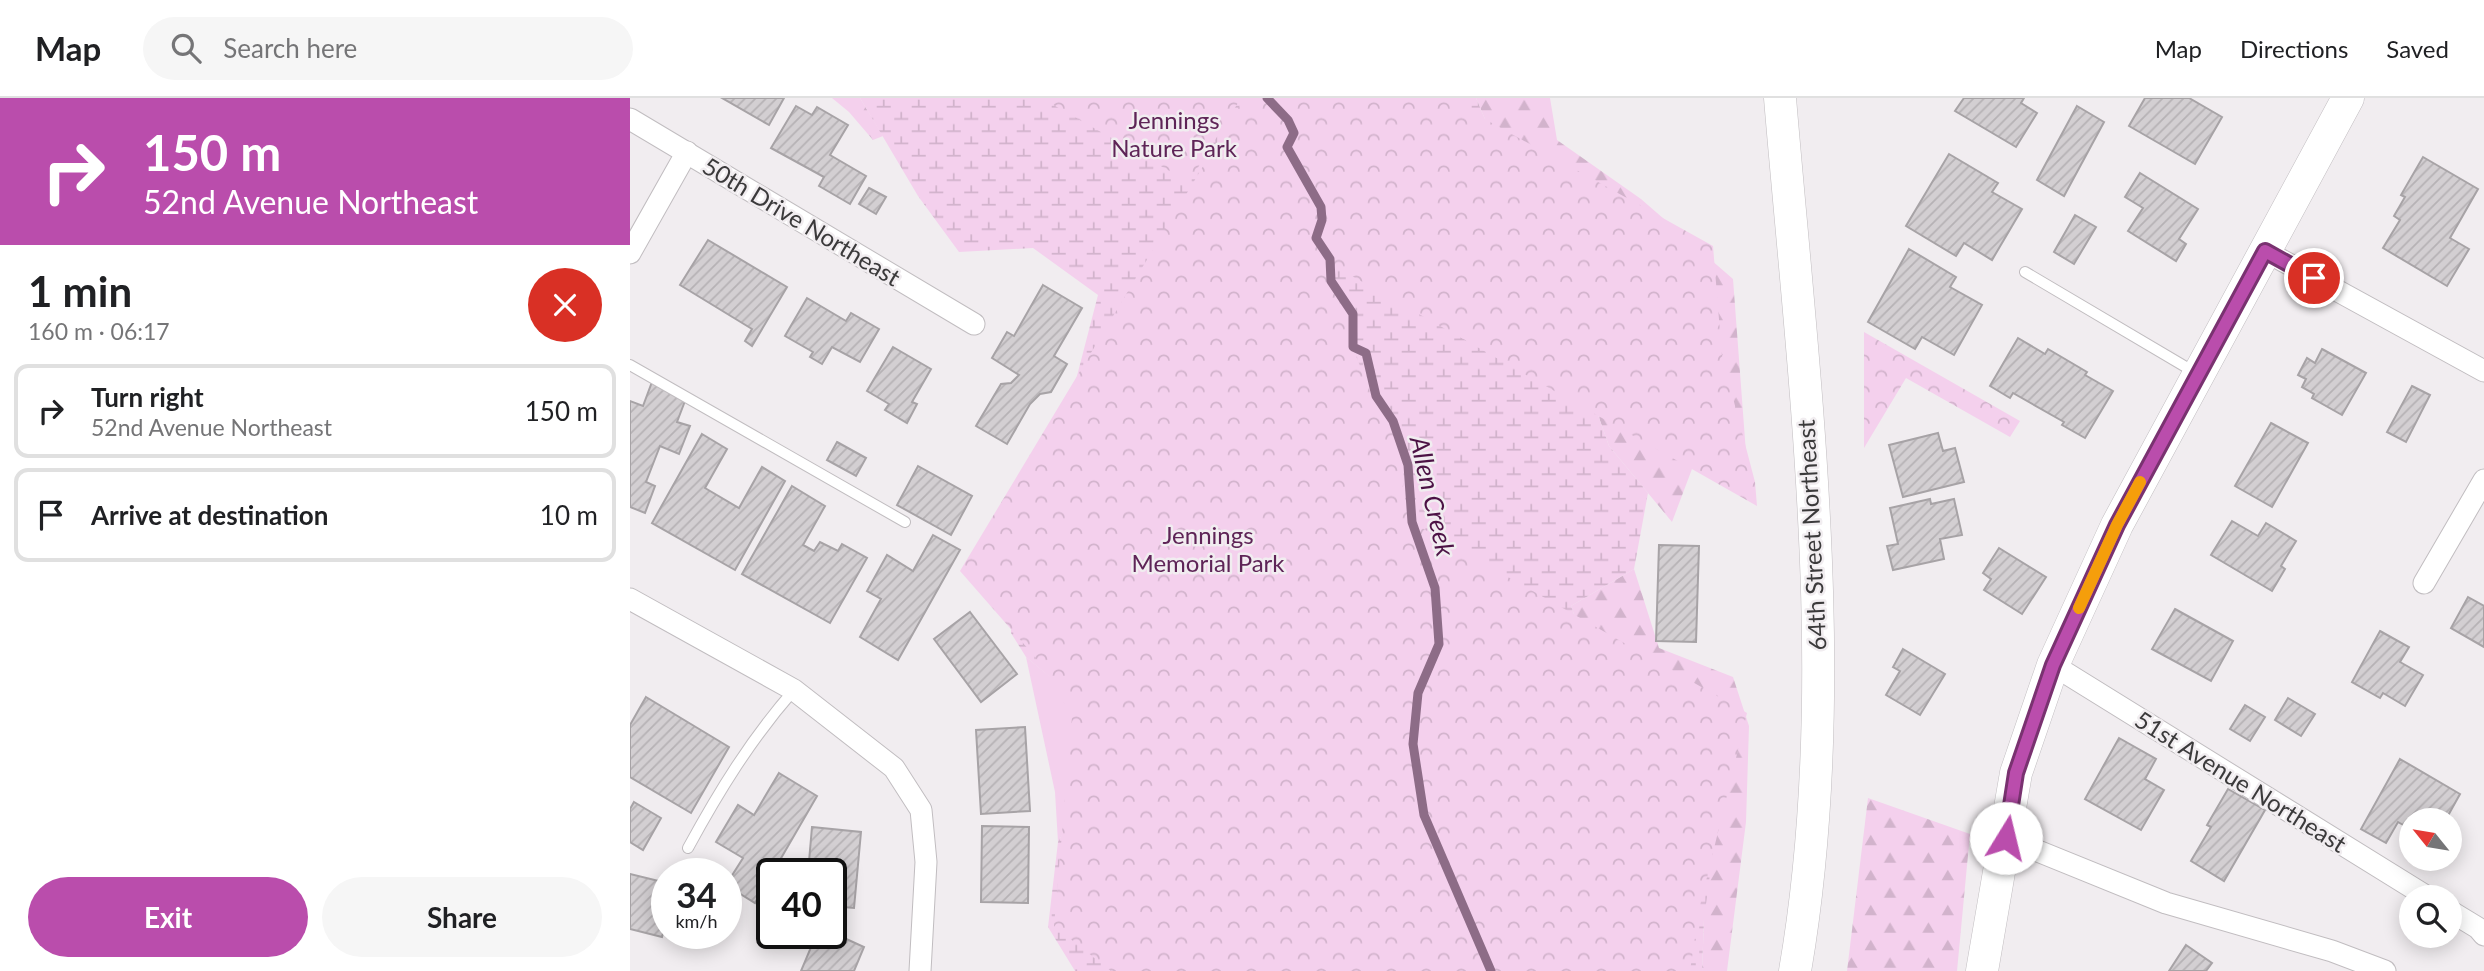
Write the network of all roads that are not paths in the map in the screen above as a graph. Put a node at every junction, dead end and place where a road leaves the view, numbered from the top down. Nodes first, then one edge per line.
1 (1780, 98) edge
2 (2348, 98) edge
3 (630, 119) edge
4 (687, 152) junction
5 (2265, 251) junction
6 (630, 253) edge
7 (2025, 272) dead end
8 (974, 324) dead end
9 (630, 365) edge
10 (2484, 371) edge
11 (2199, 374) junction
12 (2484, 480) edge
13 (905, 522) dead end
14 (2424, 583) dead end
15 (630, 599) edge
16 (2053, 665) junction
17 (793, 690) junction
18 (2006, 838) junction
19 (688, 848) dead end
20 (2408, 885) edge
21 (2462, 919) edge
22 (2481, 931) edge
23 (920, 971) edge
24 (1795, 971) edge
25 (1982, 971) edge
26 (2385, 971) edge

1 - 24 street, 64th Street Northeast
2 - 5 street
3 - 4 street, 50th Drive Northeast
4 - 6 street
4 - 8 street, 50th Drive Northeast
5 - 10 street
5 - 11 street
7 - 11 lane
9 - 13 lane
11 - 16 street
12 - 14 street
15 - 17 street
16 - 18 street
16 - 20 street, 51st Avenue Northeast
17 - 19 lane
17 - 23 street
18 - 25 street
18 - 26 street
21 - 22 street

